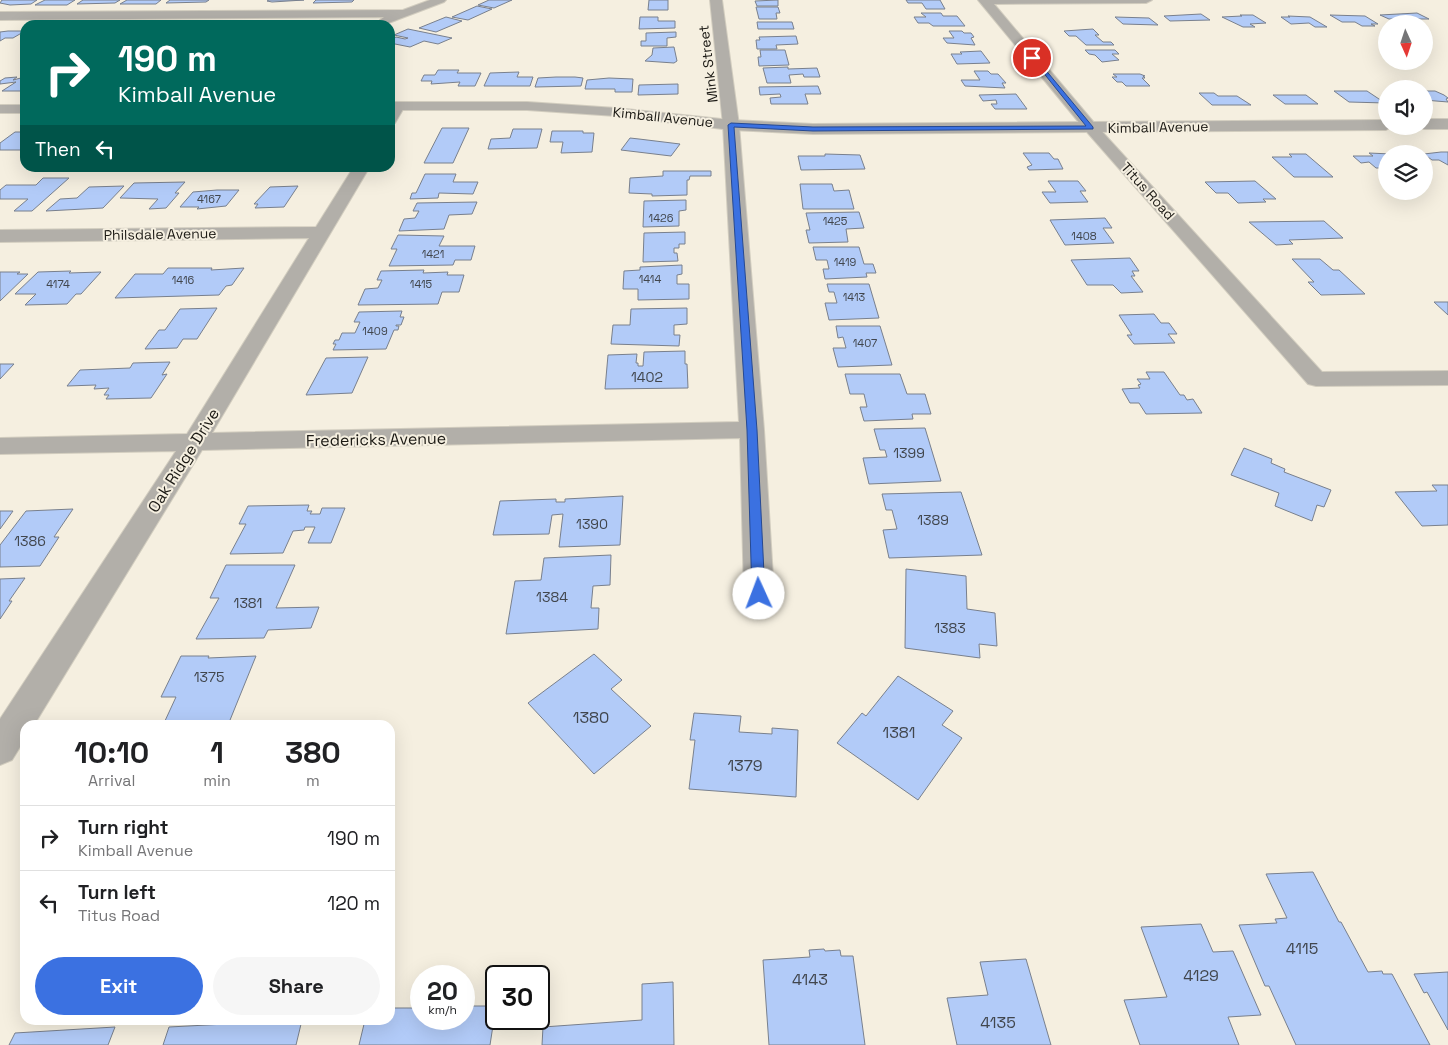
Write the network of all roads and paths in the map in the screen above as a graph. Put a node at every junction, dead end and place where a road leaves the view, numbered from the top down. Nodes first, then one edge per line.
1 (440, 0) edge
2 (716, 0) edge
3 (1146, 0) edge
4 (985, 1) edge
5 (403, 13) junction
6 (0, 16) edge
7 (386, 20) edge
8 (395, 106) edge
9 (0, 109) edge
10 (20, 109) edge
11 (1433, 124) edge
12 (1448, 124) edge
13 (731, 125) junction
14 (1378, 125) edge
15 (1091, 128) junction
16 (358, 172) edge
17 (321, 232) junction
18 (0, 236) edge
19 (1448, 378) edge
20 (752, 430) junction
21 (194, 443) junction
22 (0, 446) edge
23 (759, 594) dead end
24 (0, 749) edge

1 - 5 street
2 - 13 street, Mink Street
3 - 4 street
4 - 15 street, Titus Road
5 - 6 street
5 - 7 street
8 - 13 street, Kimball Avenue
9 - 10 street
11 - 12 street
13 - 15 street, Kimball Avenue
13 - 20 street, Mink Street
14 - 15 street, Kimball Avenue
15 - 19 street, Titus Road
16 - 17 street, Oak Ridge Drive
17 - 18 street, Philsdale Avenue
17 - 21 street, Oak Ridge Drive
20 - 21 street, Fredericks Avenue
20 - 23 street, Mink Street
21 - 22 street, Fredericks Avenue
21 - 24 street, Oak Ridge Drive

